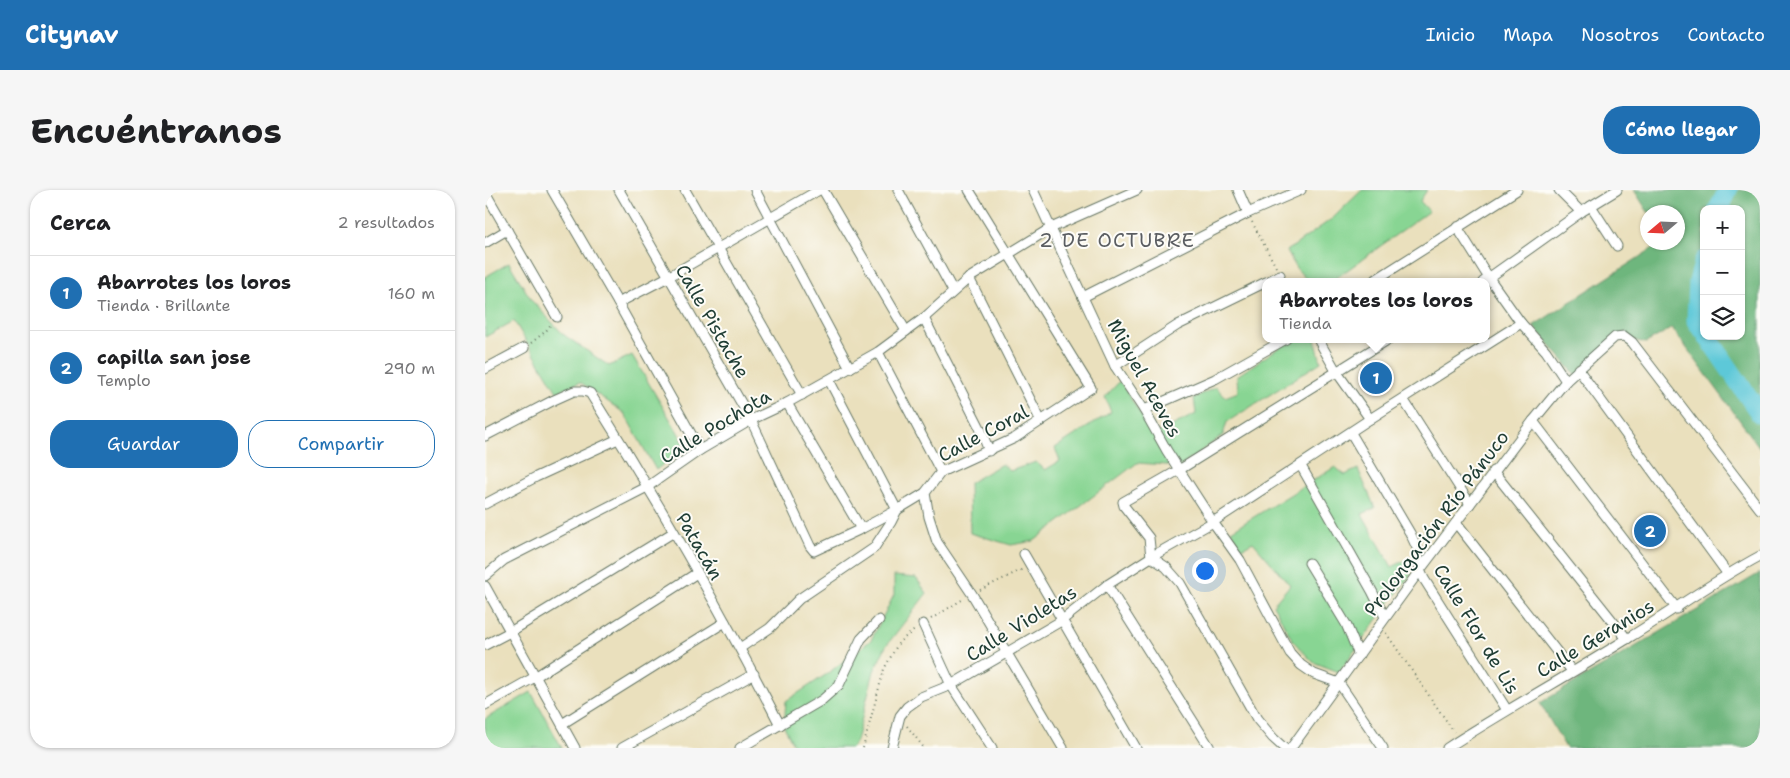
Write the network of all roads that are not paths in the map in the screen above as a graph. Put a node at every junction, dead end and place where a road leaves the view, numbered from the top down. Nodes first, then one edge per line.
1 (552, 190) edge
2 (619, 190) edge
3 (685, 190) edge
4 (755, 190) edge
5 (819, 190) edge
6 (823, 190) edge
7 (898, 190) edge
8 (1033, 190) edge
9 (1137, 190) edge
10 (1238, 190) edge
11 (1301, 190) edge
12 (1517, 190) edge
13 (1559, 190) edge
14 (1617, 190) edge
15 (972, 191) edge
16 (485, 192) edge
17 (1591, 206) junction
18 (1581, 212) junction
19 (1248, 214) junction
20 (771, 218) junction
21 (1457, 227) junction
22 (1051, 228) junction
23 (507, 230) junction
24 (485, 243) edge
25 (1617, 246) dead end
26 (718, 248) junction
27 (1007, 253) junction
28 (1280, 275) road end
29 (668, 277) junction
30 (969, 278) junction
31 (1274, 278) edge
32 (1379, 278) edge
33 (1485, 278) edge
34 (1489, 278) edge
35 (1262, 284) edge
36 (1490, 285) edge
37 (953, 290) junction
38 (1083, 297) junction
39 (618, 303) junction
40 (557, 316) road end
41 (924, 318) junction
42 (1521, 323) junction
43 (906, 331) junction
44 (1279, 343) edge
45 (1320, 343) edge
46 (1382, 343) edge
47 (1490, 343) edge
48 (1490, 343) edge
49 (524, 348) road end
50 (878, 352) junction
51 (1115, 366) junction
52 (851, 368) junction
53 (485, 369) edge
54 (1578, 369) junction
55 (1336, 371) junction
56 (829, 380) junction
57 (1566, 381) junction
58 (802, 395) junction
59 (1403, 399) junction
60 (787, 403) junction
61 (1144, 410) junction
62 (1370, 419) junction
63 (751, 420) junction
64 (1041, 421) junction
65 (1533, 421) junction
66 (1351, 433) junction
67 (485, 436) edge
68 (618, 438) junction
69 (700, 450) junction
70 (989, 450) junction
71 (1301, 466) junction
72 (1179, 470) junction
73 (1493, 471) junction
74 (941, 472) junction
75 (647, 487) junction
76 (925, 493) junction
77 (485, 504) edge
78 (1470, 504) junction
79 (1760, 509) edge
80 (897, 510) junction
81 (1213, 522) junction
82 (1456, 523) junction
83 (861, 529) junction
84 (674, 532) junction
85 (814, 551) joint
86 (1024, 554) dead end
87 (1760, 556) edge
88 (1151, 557) junction
89 (1309, 563) dead end
90 (1420, 570) junction
91 (1727, 573) junction
92 (697, 574) junction
93 (485, 576) edge
94 (1107, 585) junction
95 (485, 586) edge
96 (1677, 609) junction
97 (879, 620) dead end
98 (1061, 621) junction
99 (1383, 621) junction
100 (725, 622) junction
101 (923, 624) dead end
102 (510, 632) junction
103 (1627, 639) junction
104 (485, 645) edge
105 (740, 648) junction
106 (1007, 653) junction
107 (1359, 655) junction
108 (1571, 671) junction
109 (754, 674) junction
110 (535, 677) junction
111 (1339, 683) junction
112 (951, 685) junction
113 (485, 705) edge
114 (1507, 710) junction
115 (562, 724) junction
116 (780, 725) junction
117 (575, 748) edge
118 (622, 748) edge
119 (740, 748) edge
120 (892, 748) edge
121 (992, 748) edge
122 (1063, 748) edge
123 (1136, 748) edge
124 (1209, 748) edge
125 (1285, 748) edge
126 (1291, 748) edge
127 (1383, 748) edge
128 (1447, 748) edge

1 - 39 street
2 - 29 street, Calle Pistache
3 - 26 street
4 - 20 street
5 - 20 street
6 - 43 street
7 - 37 street
8 - 22 street, Miguel Aceves
9 - 22 street, Calle Pochota
10 - 19 street
11 - 19 street
12 - 21 street
13 - 18 street
14 - 17 street
15 - 27 street
16 - 23 street
17 - 18 street
17 - 25 street
18 - 34 street
19 - 38 street
20 - 26 street
20 - 52 street
21 - 32 street
21 - 33 street
22 - 27 street, Calle Pochota
22 - 38 street, Miguel Aceves
23 - 24 street
23 - 40 street
26 - 29 street
26 - 58 street
27 - 30 street, Calle Pochota
27 - 64 street, Calle Coral
28 - 31 street
29 - 39 street
29 - 63 street, Calle Pistache
30 - 37 street, Calle Pochota
30 - 64 street
35 - 51 street
36 - 42 street
37 - 41 street, Calle Pochota
38 - 51 street, Miguel Aceves
39 - 69 street
41 - 43 street, Calle Pochota
41 - 70 street
42 - 47 street, Calle Violetas
42 - 57 street
43 - 50 street, Calle Pochota
44 - 61 street
45 - 55 street
46 - 55 street
48 - 59 street, Calle Violetas
49 - 53 street
50 - 52 street, Calle Pochota
50 - 74 street
51 - 61 street, Miguel Aceves
52 - 56 street, Calle Pochota
54 - 57 street, Prolongación Río Pánuco
54 - 79 street, Prolongación Río Pánuco
54 - 91 street
55 - 62 street
55 - 72 street
56 - 58 street, Calle Pochota
56 - 80 street
57 - 65 street, Prolongación Río Pánuco
58 - 60 street, Calle Pochota
59 - 62 street, Calle Violetas
59 - 78 street
60 - 63 street, Calle Pochota
60 - 83 street
61 - 72 street, Miguel Aceves
62 - 66 street, Calle Violetas
63 - 69 street, Calle Pochota
63 - 85 street, Calle Pistache
64 - 70 street, Calle Coral
65 - 73 street, Prolongación Río Pánuco
65 - 96 street
66 - 71 street, Calle Violetas
66 - 90 street, Calle Flor de Lis
67 - 68 street, Patacán
68 - 75 street, Patacán
68 - 77 street
69 - 75 street, Calle Pochota
70 - 74 street, Calle Coral
71 - 81 street, Calle Violetas
71 - 99 street
72 - 81 street, Miguel Aceves
72 - 88 street
73 - 78 street, Prolongación Río Pánuco
73 - 103 street
74 - 76 street, Calle Coral
75 - 84 street, Patacán
75 - 93 street, Calle Pochota
76 - 80 street, Calle Coral
76 - 106 street
78 - 82 street, Prolongación Río Pánuco
80 - 83 street, Calle Coral
80 - 105 street
81 - 88 street, Calle Violetas
81 - 111 street, Miguel Aceves
82 - 90 street, Prolongación Río Pánuco
82 - 108 street
83 - 85 street, Calle Coral
84 - 92 street, Patacán
84 - 102 street
86 - 98 street
87 - 91 street, Calle Geranios
88 - 94 street, Calle Violetas
88 - 125 street
89 - 107 street
90 - 99 street, Prolongación Río Pánuco
90 - 114 street, Calle Flor de Lis
91 - 96 street, Calle Geranios
92 - 100 street, Patacán
92 - 110 street
94 - 98 street, Calle Violetas
94 - 124 street
95 - 102 street
96 - 103 street, Calle Geranios
97 - 116 street
98 - 106 street, Calle Violetas
98 - 123 street
99 - 107 street, Prolongación Río Pánuco
100 - 105 street, Patacán
100 - 115 street
101 - 112 street
102 - 104 street
102 - 110 street
103 - 108 street, Calle Geranios
105 - 109 street, Patacán
106 - 112 street, Calle Violetas
106 - 122 street
107 - 111 street, Prolongación Río Pánuco
108 - 114 street, Calle Geranios
109 - 116 street, Patacán
109 - 118 street
110 - 113 street
110 - 115 street
111 - 126 street, Prolongación Río Pánuco
111 - 127 street
112 - 120 street, Calle Violetas
112 - 121 street
114 - 128 street, Calle Geranios
115 - 117 street
116 - 119 street

